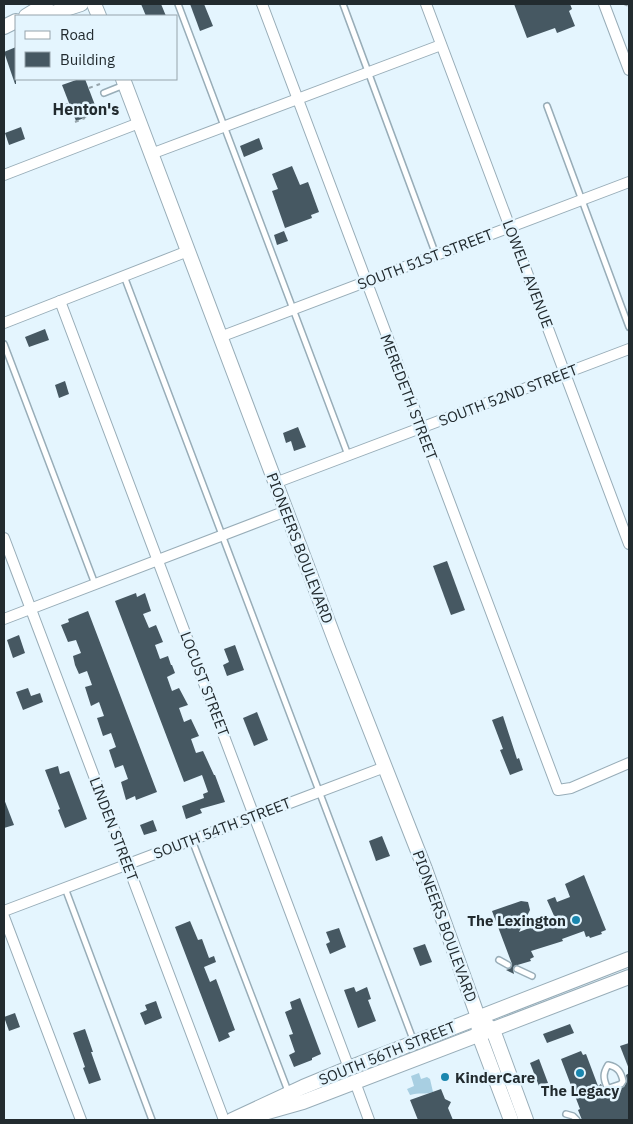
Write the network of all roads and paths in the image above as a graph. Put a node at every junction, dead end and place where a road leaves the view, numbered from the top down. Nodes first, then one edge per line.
1 (46, 4) edge
2 (81, 4) edge
3 (178, 4) edge
4 (262, 4) edge
5 (343, 4) edge
6 (426, 4) edge
7 (604, 4) edge
8 (624, 4) edge
9 (629, 6) edge
10 (28, 15) edge
11 (47, 15) edge
12 (441, 45) junction
13 (629, 70) edge
14 (368, 72) junction
15 (124, 82) edge
16 (100, 84) dead end
17 (89, 88) dead end
18 (104, 93) dead end
19 (298, 99) junction
20 (68, 104) dead end
21 (547, 106) dead end
22 (57, 108) dead end
23 (85, 118) dead end
24 (75, 122) dead end
25 (140, 123) junction
26 (224, 126) junction
27 (151, 154) junction
28 (4, 176) edge
29 (629, 182) edge
30 (581, 200) junction
31 (510, 227) junction
32 (188, 251) junction
33 (436, 255) junction
34 (124, 276) junction
35 (366, 282) junction
36 (60, 301) junction
37 (293, 309) junction
38 (4, 323) edge
39 (629, 327) edge
40 (220, 336) junction
41 (4, 344) edge
42 (629, 348) edge
43 (565, 373) junction
44 (421, 428) junction
45 (348, 455) junction
46 (275, 483) junction
47 (286, 511) junction
48 (221, 535) junction
49 (4, 538) edge
50 (629, 544) edge
51 (158, 560) junction
52 (95, 584) junction
53 (30, 608) junction
54 (4, 619) edge
55 (629, 764) edge
56 (385, 767) junction
57 (318, 792) junction
58 (254, 816) junction
59 (192, 840) junction
60 (127, 864) junction
61 (64, 888) junction
62 (4, 911) edge
63 (4, 917) edge
64 (629, 959) edge
65 (499, 960) dead end
66 (508, 965) dead end
67 (517, 968) dead end
68 (532, 976) dead end
69 (629, 977) edge
70 (478, 1017) junction
71 (493, 1030) junction
72 (479, 1035) junction
73 (414, 1042) junction
74 (608, 1065) joint
75 (349, 1068) junction
76 (355, 1082) junction
77 (289, 1093) junction
78 (566, 1114) dead end
79 (81, 1120) edge
80 (152, 1120) edge
81 (224, 1120) edge
82 (232, 1120) edge
83 (237, 1120) edge
84 (369, 1120) edge
85 (512, 1120) edge
86 (526, 1120) edge
87 (578, 1120) edge

1 - 10 main road
2 - 11 main road
3 - 26 lane
4 - 19 street, MEREDETH STREET
5 - 14 lane
6 - 12 street, LOWELL AVENUE
7 - 13 street
8 - 9 path
12 - 14 street
12 - 31 street, LOWELL AVENUE
14 - 19 street
14 - 33 lane
15 - 18 lane
15 - 25 main road, PIONEERS BOULEVARD
16 - 17 path
19 - 26 street
19 - 35 street, MEREDETH STREET
20 - 22 path
21 - 30 lane
23 - 24 path
25 - 27 main road, PIONEERS BOULEVARD
25 - 28 street
26 - 27 street
26 - 37 lane
27 - 32 main road, PIONEERS BOULEVARD
29 - 30 street, SOUTH 51ST STREET
30 - 31 street, SOUTH 51ST STREET
30 - 39 lane
31 - 33 street, SOUTH 51ST STREET
31 - 43 street, LOWELL AVENUE
32 - 34 street
32 - 40 main road, PIONEERS BOULEVARD
33 - 35 street, SOUTH 51ST STREET
34 - 36 street
34 - 48 lane
35 - 37 street, SOUTH 51ST STREET
35 - 44 street, MEREDETH STREET
36 - 38 street
36 - 51 street, LOCUST STREET
37 - 40 street, SOUTH 51ST STREET
37 - 45 lane
40 - 46 main road, PIONEERS BOULEVARD
41 - 52 lane
42 - 43 street, SOUTH 52ND STREET
43 - 44 street, SOUTH 52ND STREET
43 - 50 street, LOWELL AVENUE
44 - 45 street, SOUTH 52ND STREET
44 - 55 street, MEREDETH STREET
45 - 46 street, SOUTH 52ND STREET
46 - 47 main road, PIONEERS BOULEVARD
47 - 48 street
47 - 56 main road, PIONEERS BOULEVARD
48 - 51 street
48 - 57 lane
49 - 53 street, LINDEN STREET
51 - 52 street
51 - 58 street, LOCUST STREET
52 - 53 street
53 - 54 street
53 - 60 street, LINDEN STREET
56 - 57 street, SOUTH 54TH STREET
56 - 70 main road, PIONEERS BOULEVARD
57 - 58 street, SOUTH 54TH STREET
57 - 73 lane
58 - 59 street, SOUTH 54TH STREET
58 - 75 street, LOCUST STREET
59 - 60 street, SOUTH 54TH STREET
59 - 77 lane
60 - 61 street, SOUTH 54TH STREET
60 - 81 street, LINDEN STREET
61 - 62 street, SOUTH 54TH STREET
61 - 80 lane
63 - 79 street
64 - 70 main road, SOUTH 56TH STREET
65 - 66 lane
67 - 68 lane
69 - 71 main road, SOUTH 56TH STREET
70 - 71 main road, PIONEERS BOULEVARD
70 - 72 main road, PIONEERS BOULEVARD
70 - 73 main road, SOUTH 56TH STREET
71 - 72 main road, SOUTH 56TH STREET
71 - 86 main road, PIONEERS BOULEVARD
72 - 76 main road, SOUTH 56TH STREET
72 - 85 main road, PIONEERS BOULEVARD
73 - 75 main road, SOUTH 56TH STREET
74 - 74 lane
75 - 77 main road, SOUTH 56TH STREET
76 - 83 main road, SOUTH 56TH STREET
76 - 84 street
77 - 82 main road, SOUTH 56TH STREET
78 - 87 lane

